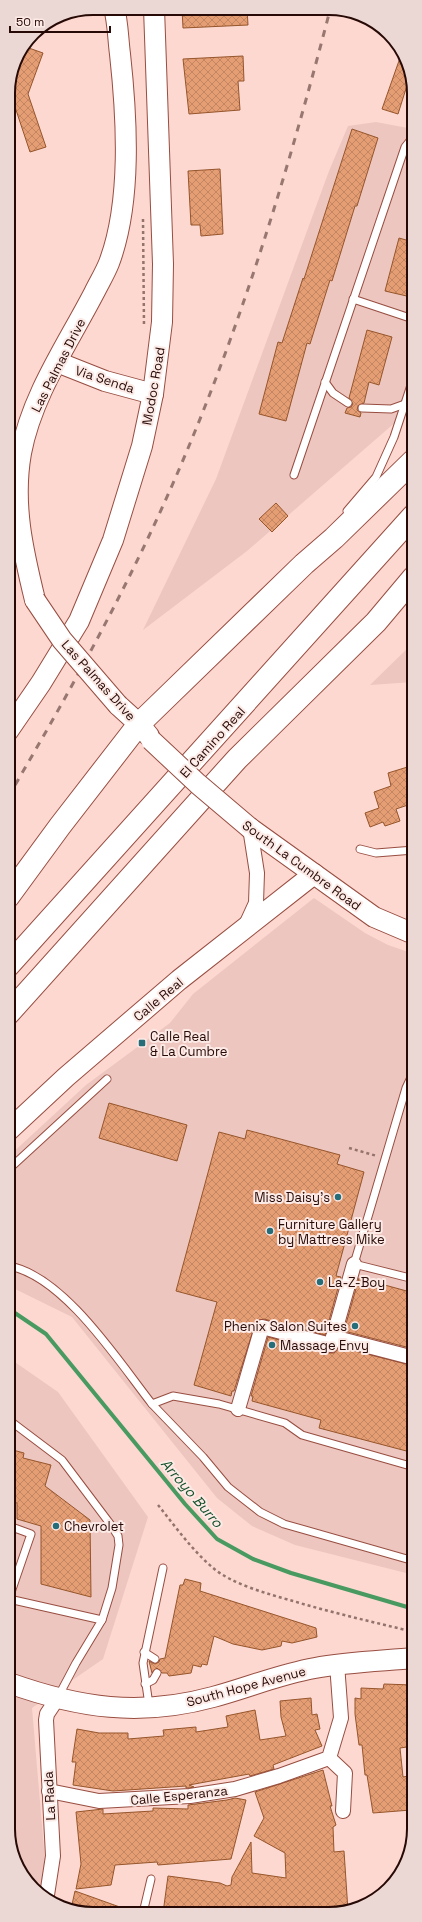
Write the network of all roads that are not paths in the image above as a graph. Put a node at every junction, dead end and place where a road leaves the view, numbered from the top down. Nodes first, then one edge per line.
1 (115, 15) edge
2 (154, 15) edge
3 (407, 145) edge
4 (353, 299) junction
5 (407, 317) edge
6 (57, 362) junction
7 (325, 382) junction
8 (153, 394) junction
9 (407, 398) edge
10 (348, 404) dead end
11 (405, 404) junction
12 (362, 408) dead end
13 (407, 468) edge
14 (294, 475) dead end
15 (407, 523) edge
16 (334, 538) junction
17 (407, 585) edge
18 (407, 591) edge
19 (376, 622) junction
20 (15, 721) edge
21 (145, 732) junction
22 (198, 784) joint
23 (250, 828) junction
24 (360, 849) dead end
25 (407, 851) edge
26 (314, 874) junction
27 (15, 887) edge
28 (244, 929) junction
29 (407, 931) edge
30 (15, 958) edge
31 (15, 1006) edge
32 (107, 1079) dead end
33 (407, 1086) edge
34 (15, 1125) edge
35 (15, 1163) edge
36 (354, 1264) junction
37 (15, 1269) edge
38 (407, 1277) edge
39 (333, 1337) junction
40 (407, 1356) edge
41 (152, 1404) junction
42 (238, 1409) junction
43 (15, 1425) edge
44 (407, 1465) edge
45 (15, 1528) edge
46 (407, 1559) edge
47 (163, 1568) dead end
48 (15, 1581) edge
49 (15, 1600) edge
50 (102, 1620) junction
51 (144, 1652) junction
52 (155, 1659) dead end
53 (407, 1659) edge
54 (337, 1664) junction
55 (157, 1673) dead end
56 (145, 1684) junction
57 (15, 1685) edge
58 (57, 1699) junction
59 (149, 1708) junction
60 (330, 1758) junction
61 (49, 1791) junction
62 (343, 1811) dead end
63 (151, 1879) dead end
64 (47, 1892) edge
65 (144, 1907) edge

1 - 6 street, Las Palmas Drive
2 - 8 street, Modoc Road
3 - 4 lane
4 - 5 lane
4 - 7 lane
6 - 8 street, Via Senda
6 - 21 street, Las Palmas Drive, bridge
7 - 10 lane
7 - 14 lane
8 - 20 street, Modoc Road
9 - 11 lane
11 - 12 lane
11 - 16 lane
13 - 16 highway
15 - 30 highway, El Camino Real
16 - 21 highway
17 - 19 highway
18 - 19 highway
19 - 31 highway
21 - 22 street, Las Palmas Drive, bridge
21 - 27 highway
22 - 23 street, South La Cumbre Road, bridge
23 - 26 street, South La Cumbre Road
23 - 28 street
24 - 25 lane
26 - 28 street, Calle Real
26 - 29 street, South La Cumbre Road
28 - 34 street, Calle Real
32 - 35 lane
33 - 36 lane
36 - 38 lane
36 - 39 street
37 - 41 lane
39 - 40 street
39 - 42 street
41 - 42 lane
41 - 46 lane
42 - 44 lane
43 - 50 lane
45 - 48 lane
47 - 51 lane
49 - 50 lane
50 - 58 lane
51 - 52 lane
51 - 56 lane
53 - 54 street, South Hope Avenue
54 - 59 street, South Hope Avenue
54 - 60 street
55 - 56 lane
56 - 59 lane
57 - 58 street, South Hope Avenue
58 - 59 street, South Hope Avenue
58 - 61 street, La Rada
60 - 61 street, Calle Esperanza
60 - 62 street
61 - 64 street, La Rada
63 - 65 lane

